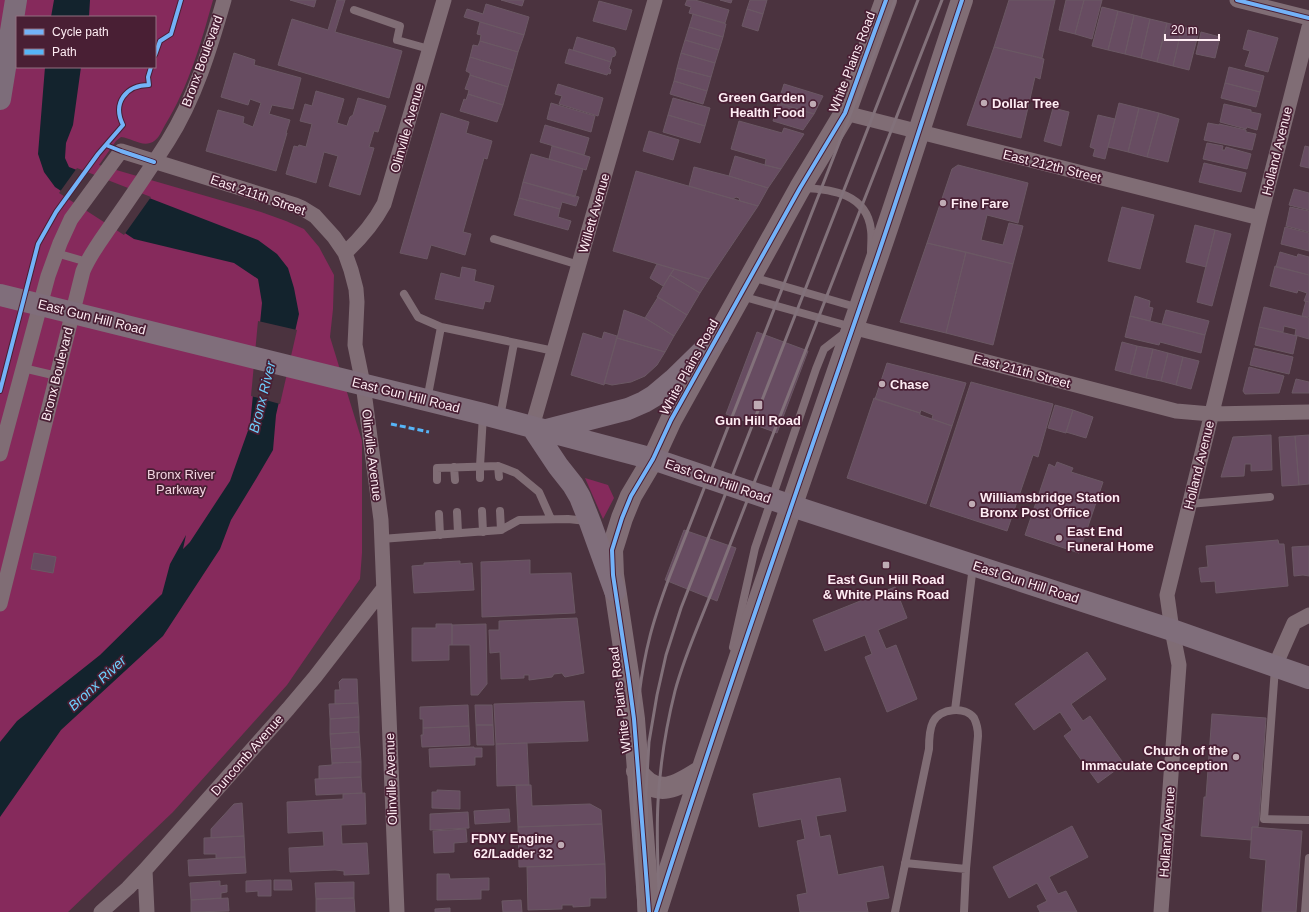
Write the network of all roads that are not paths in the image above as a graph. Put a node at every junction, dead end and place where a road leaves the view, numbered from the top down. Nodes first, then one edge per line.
1 (16, 0) edge
2 (224, 0) edge
3 (444, 0) edge
4 (656, 0) edge
5 (886, 0) edge
6 (962, 0) edge
7 (1237, 0) edge
8 (354, 10) dead end
9 (1309, 18) edge
10 (1309, 27) edge
11 (429, 49) junction
12 (0, 99) edge
13 (845, 113) junction
14 (918, 132) junction
15 (154, 162) junction
16 (800, 188) junction
17 (1260, 218) junction
18 (494, 239) dead end
19 (56, 253) junction
20 (345, 253) junction
21 (87, 262) junction
22 (579, 265) junction
23 (751, 277) junction
24 (871, 277) junction
25 (404, 294) dead end
26 (4, 295) edge
27 (740, 296) junction
28 (856, 318) junction
29 (441, 327) junction
30 (718, 336) junction
31 (514, 343) junction
32 (554, 351) junction
33 (23, 368) junction
34 (57, 376) junction
35 (364, 384) junction
36 (427, 400) junction
37 (1309, 412) edge
38 (1211, 414) junction
39 (492, 416) junction
40 (538, 428) junction
41 (0, 454) edge
42 (653, 459) junction
43 (480, 466) junction
44 (498, 466) junction
45 (454, 467) junction
46 (499, 477) dead end
47 (480, 478) dead end
48 (437, 480) dead end
49 (455, 480) dead end
50 (1270, 497) dead end
51 (771, 499) junction
52 (1189, 504) junction
53 (792, 506) junction
54 (482, 511) dead end
55 (500, 511) dead end
56 (457, 512) dead end
57 (438, 514) dead end
58 (551, 519) junction
59 (590, 522) junction
60 (501, 530) junction
61 (483, 532) junction
62 (458, 534) junction
63 (440, 535) junction
64 (381, 538) junction
65 (973, 565) junction
66 (383, 589) junction
67 (615, 591) junction
68 (0, 604) edge
69 (1309, 615) edge
70 (1172, 630) junction
71 (1275, 666) junction
72 (1309, 678) edge
73 (955, 710) junction
74 (715, 728) junction
75 (638, 771) junction
76 (701, 771) junction
77 (1309, 820) edge
78 (1309, 858) edge
79 (905, 863) junction
80 (966, 869) junction
81 (145, 870) junction
82 (101, 912) edge
83 (147, 912) edge
84 (396, 912) edge
85 (649, 912) edge
86 (656, 912) edge
87 (895, 912) edge
88 (964, 912) edge
89 (1161, 912) edge
90 (1305, 912) edge

1 - 12 highway
2 - 15 street, Bronx Boulevard
3 - 11 street, Olinville Avenue
4 - 22 street, Willett Avenue
5 - 13 main road, White Plains Road
6 - 14 main road
7 - 9 street
8 - 11 lane
10 - 17 street, Holland Avenue
11 - 20 street, Olinville Avenue
13 - 14 street, East 212th Street
13 - 16 main road, White Plains Road
14 - 17 street, East 212th Street
14 - 24 main road
15 - 19 street
15 - 20 street, East 211th Street
15 - 21 street, Bronx Boulevard
16 - 23 main road, White Plains Road
16 - 24 lane
17 - 38 street, Holland Avenue
18 - 22 lane
19 - 21 lane
19 - 33 street
20 - 35 street, Olinville Avenue
21 - 34 street, Bronx Boulevard
22 - 32 street, Willett Avenue
23 - 27 main road, White Plains Road
23 - 28 lane, East 211th Street
24 - 28 main road
25 - 29 lane
26 - 35 main road, East Gun Hill Road
27 - 28 lane, East 211th Street
27 - 30 main road, White Plains Road
28 - 38 street, East 211th Street
28 - 51 lane
28 - 53 main road
29 - 31 lane
29 - 36 lane
30 - 40 main road
30 - 42 main road, White Plains Road
31 - 32 lane
31 - 39 lane
32 - 40 street, Willett Avenue
33 - 34 lane
33 - 41 street
34 - 68 street, Bronx Boulevard
35 - 36 main road, East Gun Hill Road
35 - 64 street, Olinville Avenue
36 - 39 main road, East Gun Hill Road
37 - 38 street, East 211th Street
38 - 52 street, Holland Avenue
39 - 40 main road, East Gun Hill Road
39 - 43 lane
40 - 42 main road, East Gun Hill Road
40 - 59 main road
42 - 51 main road, East Gun Hill Road
42 - 67 main road, White Plains Road
43 - 44 lane
43 - 45 lane
43 - 47 lane
44 - 46 lane
44 - 58 lane
45 - 48 lane
45 - 49 lane
50 - 52 lane
51 - 53 main road, East Gun Hill Road
51 - 74 lane
52 - 70 street, Holland Avenue
53 - 65 main road, East Gun Hill Road
53 - 74 main road
54 - 61 lane
55 - 60 lane
56 - 62 lane
57 - 63 lane
58 - 59 lane
58 - 60 lane
59 - 67 main road
60 - 61 lane
61 - 62 lane
62 - 63 lane
63 - 64 lane
64 - 66 street, Olinville Avenue
65 - 70 main road, East Gun Hill Road
65 - 73 lane
66 - 81 street, Duncomb Avenue
66 - 84 street, Olinville Avenue
67 - 75 main road, White Plains Road
69 - 71 street
70 - 71 main road, East Gun Hill Road
70 - 89 street, Holland Avenue
71 - 72 main road, East Gun Hill Road
71 - 77 lane
73 - 79 lane
73 - 80 lane
74 - 76 main road
75 - 76 main road
75 - 85 main road, White Plains Road
76 - 86 main road
78 - 90 lane
79 - 80 lane
79 - 87 lane
80 - 88 lane
81 - 82 street, Duncomb Avenue
81 - 83 street

